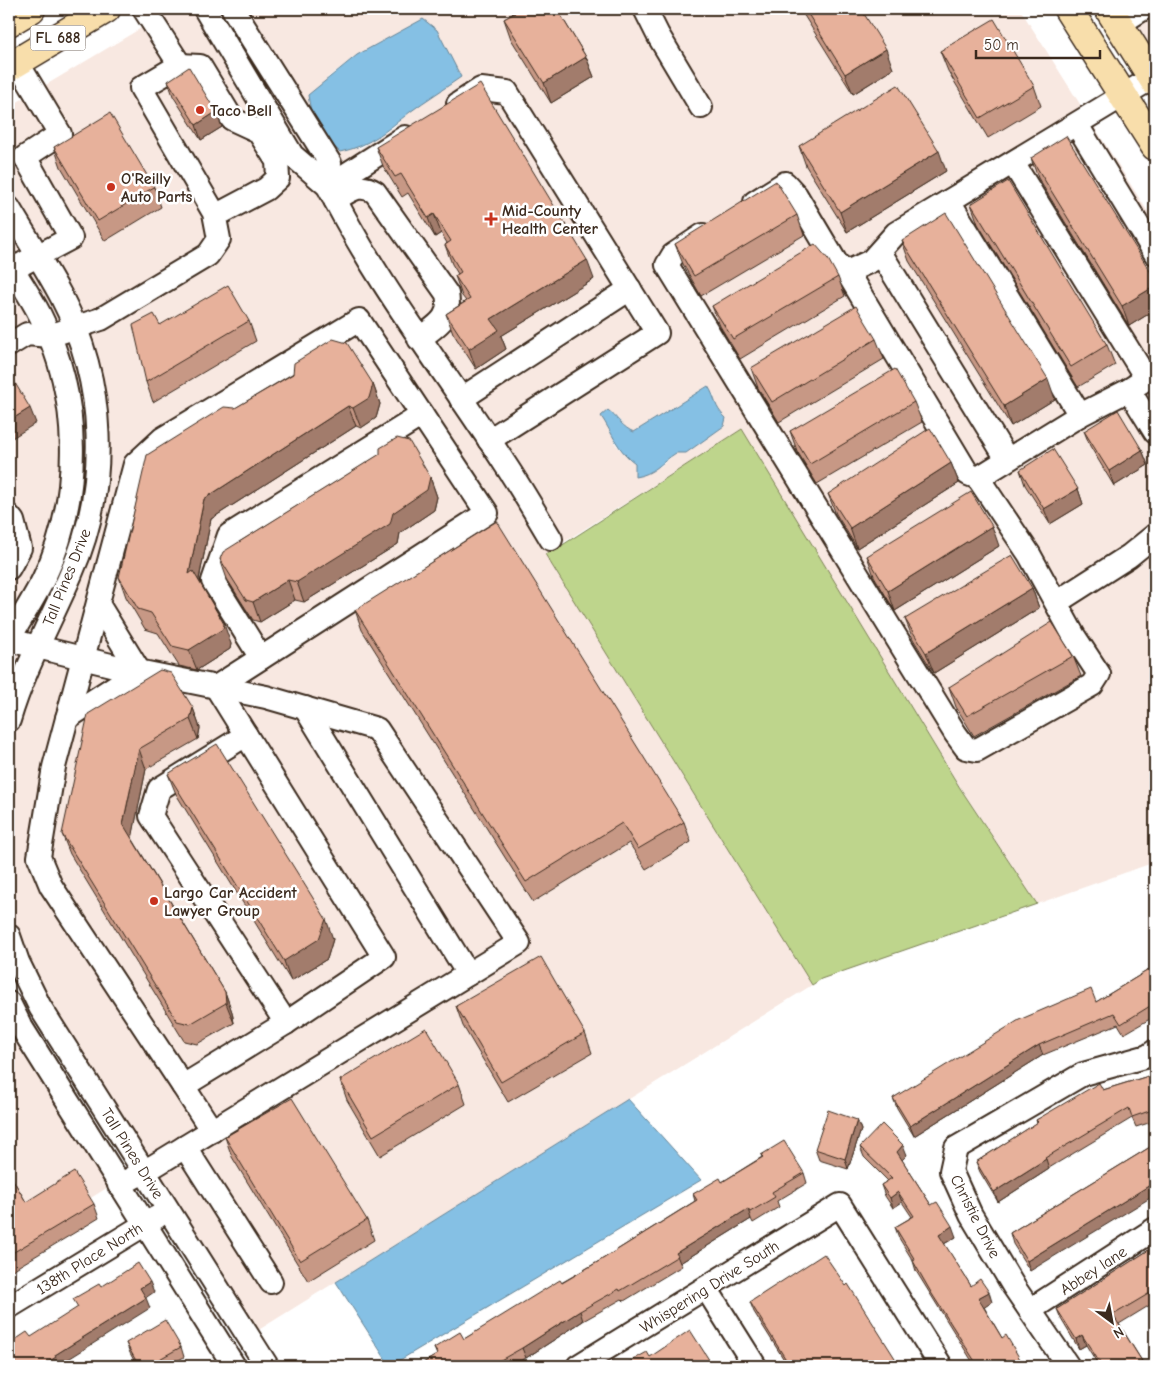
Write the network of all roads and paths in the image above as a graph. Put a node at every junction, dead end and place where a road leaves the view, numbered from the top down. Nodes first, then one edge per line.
1 (31, 9) edge
2 (106, 9) edge
3 (144, 9) edge
4 (205, 9) edge
5 (233, 9) edge
6 (645, 9) edge
7 (1068, 9) edge
8 (1143, 9) edge
9 (1114, 16) edge
10 (9, 22) edge
11 (13, 65) edge
12 (180, 65) junction
13 (1154, 80) edge
14 (1124, 96) junction
15 (701, 107) dead end
16 (1077, 125) junction
17 (1155, 146) edge
18 (1013, 163) junction
19 (332, 193) junction
20 (949, 201) junction
21 (9, 208) edge
22 (215, 216) junction
23 (15, 233) edge
24 (880, 252) junction
25 (1155, 253) edge
26 (37, 256) junction
27 (11, 266) edge
28 (847, 272) junction
29 (630, 289) junction
30 (74, 327) junction
31 (50, 336) junction
32 (419, 338) junction
33 (9, 346) edge
34 (1144, 380) edge
35 (461, 399) junction
36 (422, 415) junction
37 (1080, 415) junction
38 (1155, 432) edge
39 (489, 440) junction
40 (1007, 459) junction
41 (978, 489) junction
42 (9, 516) edge
43 (1154, 537) edge
44 (551, 538) dead end
45 (9, 568) edge
46 (98, 604) junction
47 (1057, 615) junction
48 (9, 640) edge
49 (37, 647) junction
50 (83, 658) junction
51 (261, 658) junction
52 (139, 671) junction
53 (216, 687) junction
54 (305, 708) junction
55 (67, 718) junction
56 (9, 720) edge
57 (246, 735) junction
58 (9, 936) edge
59 (468, 974) junction
60 (9, 1003) edge
61 (286, 1023) junction
62 (1155, 1051) edge
63 (182, 1086) junction
64 (212, 1131) junction
65 (185, 1147) junction
66 (144, 1172) junction
67 (119, 1185) junction
68 (169, 1210) junction
69 (144, 1224) junction
70 (1155, 1229) edge
71 (271, 1282) dead end
72 (706, 1288) junction
73 (9, 1307) edge
74 (1030, 1310) junction
75 (234, 1366) edge
76 (267, 1366) edge
77 (578, 1366) edge
78 (756, 1366) edge
79 (941, 1366) edge
80 (1068, 1366) edge

1 - 10 main road, FL 688
2 - 11 main road, FL 688
3 - 12 street
4 - 19 street
5 - 19 street
6 - 15 street
7 - 14 main road
8 - 9 street
9 - 13 main road
11 - 26 street
12 - 22 street
12 - 22 street
13 - 14 street
14 - 16 street
14 - 17 main road
16 - 18 street
16 - 25 street
18 - 20 street
18 - 34 street
19 - 29 street
19 - 32 street
19 - 32 street
20 - 24 street
20 - 37 street
21 - 23 street, Tall Pines Drive
22 - 30 street
23 - 26 street, Tall Pines Drive
24 - 28 street
24 - 40 street
26 - 27 street
26 - 30 street, Tall Pines Drive
27 - 31 street, Tall Pines Drive
28 - 41 street
28 - 47 street
29 - 35 street
29 - 39 street
30 - 31 street
30 - 49 street, Tall Pines Drive
31 - 33 street
31 - 48 street, Tall Pines Drive
32 - 35 street
34 - 37 street
34 - 38 street
35 - 39 street
36 - 46 street
36 - 51 street
36 - 51 street
37 - 40 street
39 - 44 street
40 - 41 street
41 - 47 street
42 - 45 street
43 - 47 street
46 - 50 street
46 - 52 street
48 - 49 street
49 - 50 street
49 - 56 street, Tall Pines Drive
50 - 52 street
50 - 55 street
51 - 53 street
52 - 53 street
52 - 55 street
53 - 54 street
53 - 57 street
54 - 59 street
54 - 59 street
55 - 63 street
57 - 61 street
57 - 61 street
58 - 66 street, Tall Pines Drive
59 - 64 street
60 - 67 street, Tall Pines Drive
61 - 63 street
62 - 74 street, Christie Drive
63 - 64 street
64 - 65 street
65 - 66 street
65 - 71 street
66 - 67 street
66 - 68 street, Tall Pines Drive
67 - 69 street, Tall Pines Drive
68 - 69 street, 138th Place North
68 - 76 street, Tall Pines Drive
69 - 73 street, 138th Place North
69 - 75 street, Tall Pines Drive
70 - 74 street, Abbey lane
72 - 77 street, Whispering Drive South
72 - 78 street
72 - 79 street, Whispering Drive South
74 - 80 street, Christie Drive

